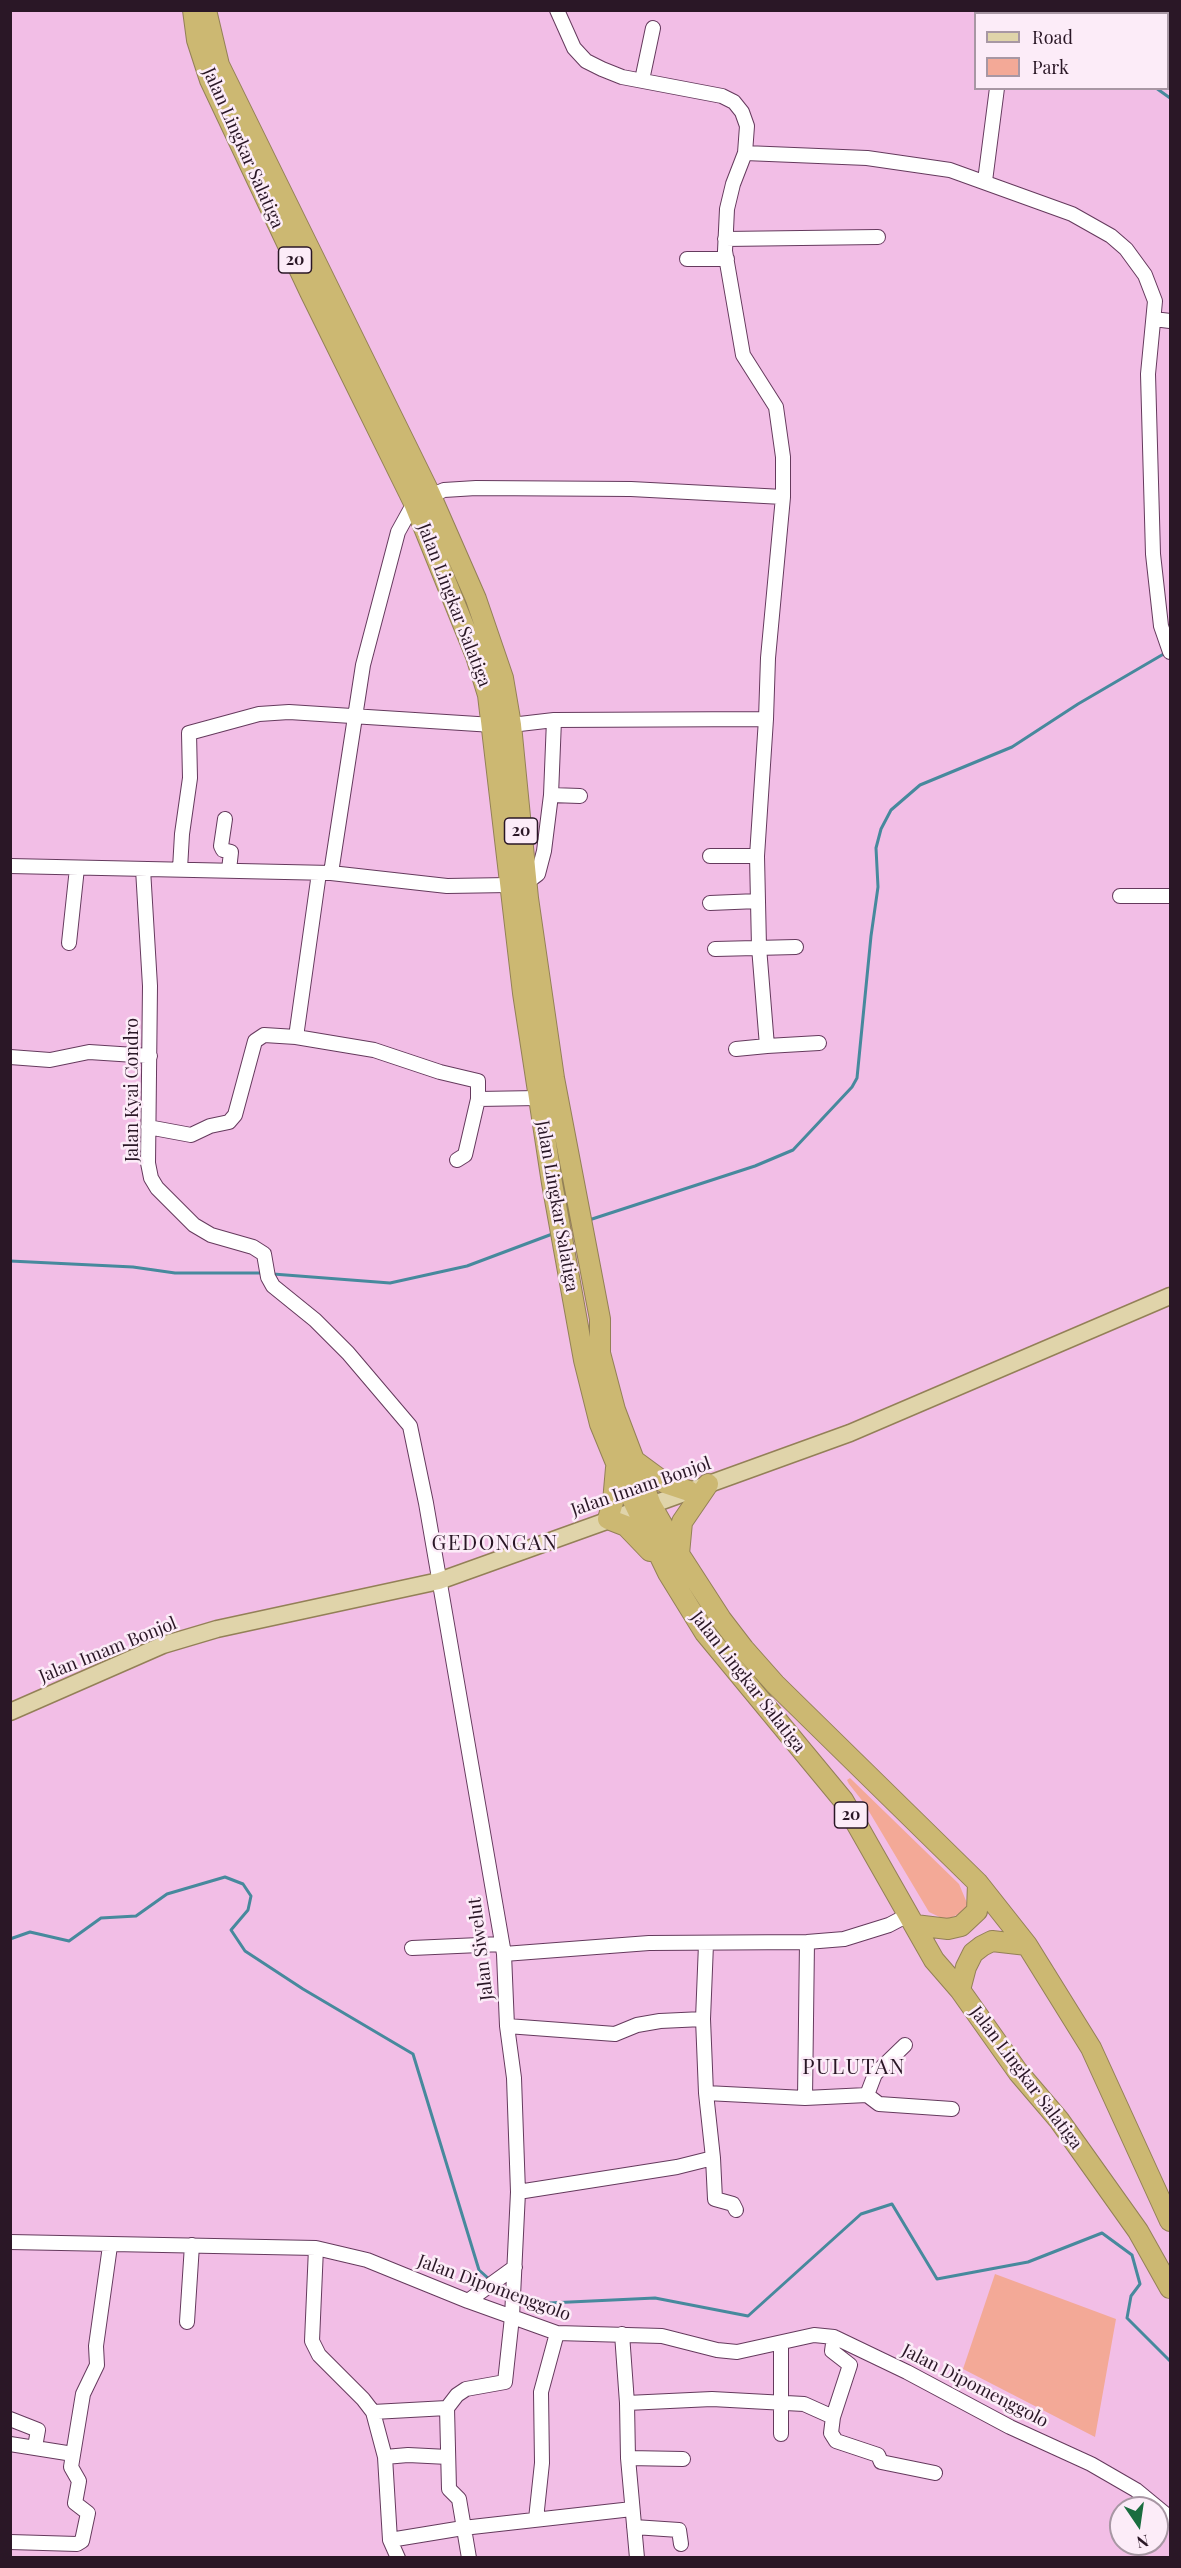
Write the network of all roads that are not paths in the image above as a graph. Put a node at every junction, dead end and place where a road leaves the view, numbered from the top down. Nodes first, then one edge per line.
1 (193, 10) edge
2 (206, 10) edge
3 (557, 10) edge
4 (653, 28) dead end
5 (642, 80) junction
6 (997, 90) edge
7 (745, 153) junction
8 (985, 181) junction
9 (878, 237) dead end
10 (725, 239) junction
11 (687, 259) dead end
12 (727, 259) junction
13 (1154, 319) junction
14 (1170, 321) edge
15 (783, 497) junction
16 (422, 499) junction
17 (1170, 652) edge
18 (356, 715) junction
19 (766, 719) junction
20 (554, 720) junction
21 (502, 725) junction
22 (551, 795) junction
23 (580, 796) dead end
24 (225, 819) dead end
25 (710, 856) dead end
26 (757, 856) junction
27 (10, 866) edge
28 (77, 868) junction
29 (143, 868) junction
30 (180, 869) junction
31 (229, 870) junction
32 (325, 873) junction
33 (518, 884) junction
34 (1120, 896) dead end
35 (1170, 896) edge
36 (758, 901) junction
37 (710, 903) dead end
38 (69, 943) dead end
39 (759, 947) junction
40 (796, 947) dead end
41 (716, 949) dead end
42 (296, 1037) junction
43 (819, 1043) dead end
44 (767, 1046) junction
45 (736, 1049) dead end
46 (150, 1056) junction
47 (10, 1057) edge
48 (538, 1098) junction
49 (478, 1100) junction
50 (148, 1127) junction
51 (457, 1160) dead end
52 (1170, 1296) edge
53 (624, 1459) junction
54 (708, 1484) junction
55 (689, 1491) junction
56 (643, 1508) junction
57 (608, 1519) junction
58 (678, 1554) junction
59 (668, 1573) junction
60 (439, 1581) junction
61 (10, 1712) edge
62 (978, 1883) junction
63 (911, 1920) junction
64 (807, 1942) junction
65 (706, 1944) junction
66 (1027, 1945) junction
67 (412, 1948) dead end
68 (503, 1949) junction
69 (960, 1990) junction
70 (703, 2019) junction
71 (507, 2026) junction
72 (905, 2045) dead end
73 (706, 2093) junction
74 (867, 2095) junction
75 (805, 2098) junction
76 (952, 2109) dead end
77 (713, 2158) junction
78 (518, 2192) junction
79 (736, 2210) dead end
80 (1170, 2221) edge
81 (10, 2242) edge
82 (192, 2245) junction
83 (110, 2246) junction
84 (316, 2248) junction
85 (515, 2267) junction
86 (1170, 2288) edge
87 (468, 2301) junction
88 (512, 2317) junction
89 (187, 2322) dead end
90 (557, 2333) junction
91 (621, 2334) junction
92 (834, 2337) junction
93 (781, 2343) junction
94 (627, 2403) junction
95 (781, 2404) junction
96 (447, 2408) junction
97 (373, 2412) junction
98 (833, 2417) junction
99 (10, 2419) edge
100 (781, 2434) dead end
101 (10, 2444) edge
102 (36, 2446) junction
103 (73, 2454) junction
104 (385, 2457) junction
105 (448, 2457) junction
106 (628, 2458) junction
107 (683, 2459) dead end
108 (935, 2473) dead end
109 (632, 2509) junction
110 (1170, 2518) edge
111 (536, 2519) junction
112 (634, 2527) junction
113 (463, 2528) junction
114 (390, 2540) junction
115 (10, 2542) edge
116 (681, 2544) dead end
117 (398, 2558) edge
118 (469, 2558) edge
119 (637, 2558) edge

1 - 16 highway, Jalan Lingkar Salatiga / 20
2 - 16 highway, Jalan Lingkar Salatiga / 20
3 - 5 street
4 - 5 street
5 - 7 street
6 - 8 street
7 - 8 street
7 - 10 street
8 - 13 street
9 - 10 street
10 - 12 street
11 - 12 street
12 - 15 street
13 - 14 street
13 - 17 street
15 - 16 street
15 - 19 street
16 - 18 street
16 - 21 highway, Jalan Lingkar Salatiga / 20
18 - 21 street
18 - 30 street
18 - 32 street
19 - 20 street
19 - 26 street
20 - 21 street
20 - 22 street
21 - 33 highway, Jalan Lingkar Salatiga / 20
22 - 23 street
22 - 33 street
24 - 31 street
25 - 26 street
26 - 36 street
27 - 28 street
28 - 29 street
28 - 38 street
29 - 30 street
29 - 46 street, Jalan Kyai Condro
30 - 31 street
31 - 32 street
32 - 33 street
32 - 42 street
33 - 48 highway, Jalan Lingkar Salatiga / 20
33 - 53 highway, Jalan Lingkar Salatiga / 20
34 - 35 street
36 - 37 street
36 - 39 street
39 - 40 street
39 - 41 street
39 - 44 street
42 - 49 street
42 - 50 street
43 - 44 street
44 - 45 street
46 - 47 street
46 - 50 street, Jalan Kyai Condro
48 - 49 street
48 - 53 highway, Jalan Lingkar Salatiga / 20
49 - 51 street
50 - 60 street, Jalan Kyai Condro
52 - 54 main road, Jalan Imam Bonjol
53 - 55 highway
53 - 56 highway, Jalan Lingkar Salatiga / 20
53 - 57 highway
54 - 55 main road, Jalan Imam Bonjol
54 - 58 highway
55 - 56 main road, Jalan Imam Bonjol
56 - 57 main road, Jalan Imam Bonjol
56 - 58 highway, Jalan Lingkar Salatiga / 20
56 - 59 highway, Jalan Lingkar Salatiga / 20
57 - 59 highway
57 - 60 main road, Jalan Imam Bonjol
58 - 62 highway, Jalan Lingkar Salatiga / 20
59 - 63 highway, Jalan Lingkar Salatiga / 20
60 - 61 main road, Jalan Imam Bonjol
60 - 68 street, Jalan Siwelut
62 - 63 highway
62 - 66 highway, Jalan Lingkar Salatiga / 20
63 - 64 street
63 - 69 highway, Jalan Lingkar Salatiga / 20
64 - 65 street
64 - 75 street
65 - 68 street
65 - 70 street
66 - 69 highway
66 - 80 highway, Jalan Lingkar Salatiga / 20
67 - 68 street
68 - 71 street, Jalan Siwelut
69 - 86 highway, Jalan Lingkar Salatiga / 20
70 - 71 street
70 - 73 street
71 - 78 street, Jalan Siwelut
72 - 74 street
73 - 75 street
73 - 77 street
74 - 75 street
74 - 76 street
77 - 78 street
77 - 79 street
78 - 85 street, Jalan Siwelut
81 - 83 street, Jalan Dipomenggolo
82 - 83 street, Jalan Dipomenggolo
82 - 84 street, Jalan Dipomenggolo
82 - 89 street
83 - 103 street
84 - 87 street, Jalan Dipomenggolo
84 - 97 street
85 - 87 street
85 - 88 street, Jalan Siwelut
87 - 88 street, Jalan Dipomenggolo
88 - 90 street, Jalan Dipomenggolo
88 - 96 street, Jalan Siwelut
90 - 91 street, Jalan Dipomenggolo
90 - 111 street
91 - 93 street, Jalan Dipomenggolo
91 - 94 street
92 - 93 street, Jalan Dipomenggolo
92 - 98 street
92 - 110 street, Jalan Dipomenggolo
93 - 95 street
94 - 95 street
94 - 106 street
95 - 98 street
95 - 100 street
96 - 97 street
96 - 105 street
97 - 104 street
98 - 108 street
99 - 102 street
101 - 102 street
102 - 103 street
103 - 115 street
104 - 105 street
104 - 114 street
105 - 113 street
106 - 107 street
106 - 109 street
109 - 111 street
109 - 112 street
111 - 113 street
112 - 116 street
112 - 119 street
113 - 114 street
113 - 118 street
114 - 117 street

